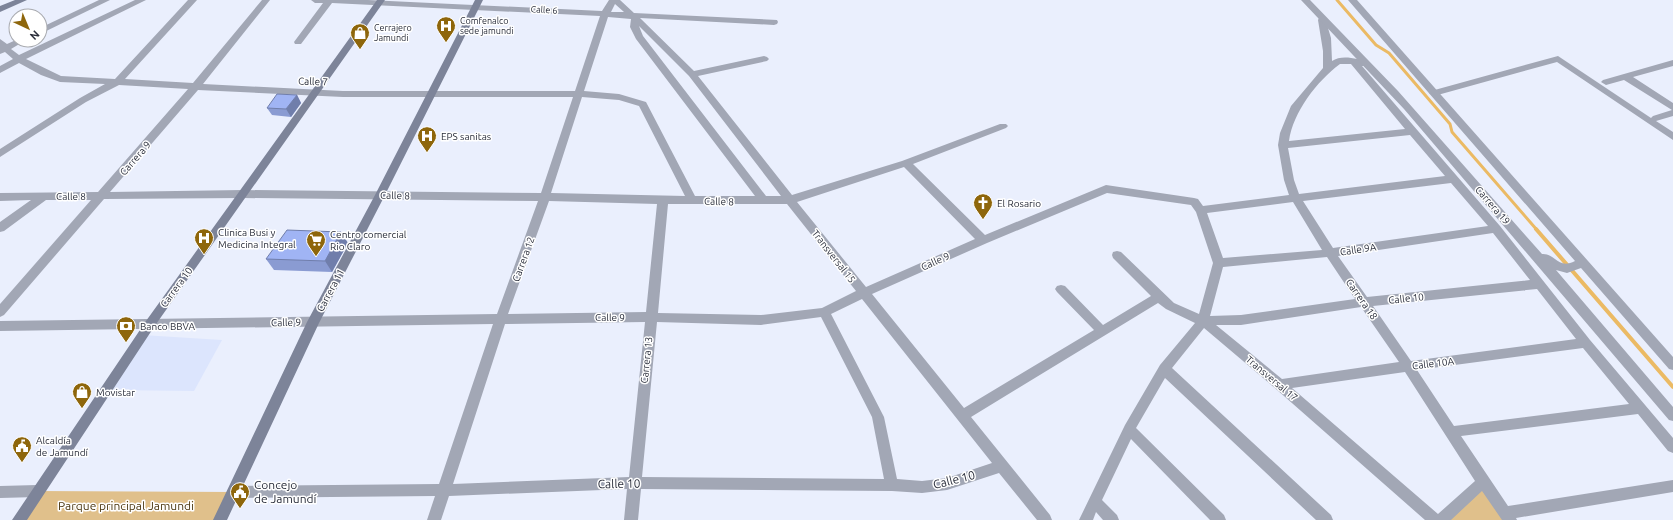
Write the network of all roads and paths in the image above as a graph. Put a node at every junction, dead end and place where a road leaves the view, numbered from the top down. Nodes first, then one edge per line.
1 (23, 0) edge
2 (106, 0) edge
3 (142, 0) edge
4 (193, 0) edge
5 (266, 0) edge
6 (315, 0) edge
7 (614, 0) edge
8 (1305, 0) edge
9 (1352, 0) edge
10 (329, 1) edge
11 (380, 2) edge
12 (477, 3) edge
13 (0, 9) edge
14 (606, 14) junction
15 (633, 17) junction
16 (1322, 20) junction
17 (774, 22) dead end
18 (48, 27) edge
19 (298, 42) dead end
20 (2, 47) edge
21 (19, 59) junction
22 (764, 59) dead end
23 (1353, 61) junction
24 (1673, 63) edge
25 (1365, 64) junction
26 (1327, 69) junction
27 (0, 70) edge
28 (692, 74) junction
29 (1625, 76) junction
30 (117, 82) junction
31 (1606, 82) dead end
32 (196, 86) junction
33 (315, 92) junction
34 (1434, 93) junction
35 (579, 94) junction
36 (429, 96) junction
37 (1673, 106) edge
38 (1673, 113) edge
39 (1656, 118) dead end
40 (1002, 126) dead end
41 (1660, 128) junction
42 (1673, 129) edge
43 (1414, 131) junction
44 (1673, 137) edge
45 (1283, 145) junction
46 (0, 154) edge
47 (906, 163) junction
48 (1453, 179) junction
49 (243, 194) junction
50 (380, 195) junction
51 (44, 196) junction
52 (102, 196) junction
53 (0, 197) edge
54 (545, 197) junction
55 (1295, 197) junction
56 (663, 200) junction
57 (692, 200) junction
58 (790, 200) junction
59 (764, 201) junction
60 (1197, 206) junction
61 (0, 228) edge
62 (1496, 229) junction
63 (983, 240) junction
64 (1527, 244) junction
65 (1330, 252) junction
66 (1117, 255) dead end
67 (1219, 263) junction
68 (1580, 264) junction
69 (1539, 284) junction
70 (1061, 289) dead end
71 (863, 293) junction
72 (1159, 297) junction
73 (1365, 302) junction
74 (0, 312) edge
75 (824, 312) junction
76 (650, 317) junction
77 (501, 318) junction
78 (1203, 321) junction
79 (313, 322) junction
80 (150, 324) junction
81 (0, 326) edge
82 (1102, 331) junction
83 (1586, 343) junction
84 (1673, 364) edge
85 (1408, 366) junction
86 (1164, 369) junction
87 (1280, 385) junction
88 (1640, 408) junction
89 (962, 416) junction
90 (1673, 416) edge
91 (1129, 428) junction
92 (1452, 432) junction
93 (1673, 447) edge
94 (1002, 466) junction
95 (1483, 482) junction
96 (634, 483) junction
97 (892, 485) junction
98 (1673, 486) edge
99 (445, 490) junction
100 (37, 491) junction
101 (0, 492) edge
102 (234, 492) junction
103 (1094, 501) junction
104 (1508, 517) edge
105 (18, 520) edge
106 (220, 520) edge
107 (434, 520) edge
108 (631, 520) edge
109 (1045, 520) edge
110 (1086, 520) edge
111 (1112, 520) edge
112 (1219, 520) edge
113 (1326, 520) edge
114 (1435, 520) edge
115 (1441, 520) edge

1 - 13 main road
2 - 18 street
3 - 21 street
4 - 30 street
5 - 32 street, Carrera 9
6 - 10 street, Calle 6
7 - 14 street, Carrera 12
7 - 15 street, Transversal 15
8 - 16 street, Carrera 19
9 - 34 street
10 - 11 street, Calle 6
10 - 19 street
11 - 12 street, Calle 6
11 - 33 main road, Carrera 10
12 - 14 street, Calle 6
12 - 36 main road, Carrera 11
14 - 15 street, Calle 6
14 - 35 street, Carrera 12
15 - 17 street, Calle 6
15 - 28 street, Transversal 15
15 - 59 street
16 - 25 street, Carrera 19
16 - 26 street
20 - 21 street, Calle 7
21 - 27 street
21 - 30 street, Calle 7
22 - 28 street
23 - 25 street, Carrera 18
23 - 26 street, Carrera 18
23 - 43 street, Carrera 19
24 - 29 street
25 - 64 street, Carrera 19
26 - 45 street, Carrera 18
28 - 58 street, Transversal 15
29 - 31 street
29 - 37 street
30 - 32 street, Calle 7
30 - 46 street
32 - 33 street, Calle 7
32 - 52 street, Carrera 9
33 - 36 street, Calle 7
33 - 49 main road, Carrera 10
34 - 41 street
34 - 68 street
35 - 36 street, Calle 7
35 - 54 street, Carrera 12
35 - 57 street, Calle 7
36 - 50 main road, Carrera 11
38 - 39 street
40 - 47 street, Calle 8
41 - 42 street
41 - 44 street
43 - 45 street
43 - 48 street, Carrera 19
45 - 55 street, Carrera 18
47 - 58 street, Calle 8
47 - 63 street
48 - 55 street, Calle 9
48 - 62 street, Carrera 19
49 - 50 street, Calle 8
49 - 52 street, Calle 8
49 - 80 main road, Carrera 10
50 - 54 street, Calle 8
50 - 79 main road, Carrera 11
51 - 52 street, Calle 8
51 - 53 street, Calle 8
51 - 61 street
52 - 74 street, Carrera 9
54 - 56 street, Calle 8
54 - 77 street, Carrera 12
55 - 60 street, Calle 9
55 - 65 street, Carrera 18
56 - 57 street, Calle 8
56 - 76 street, Carrera 13
57 - 59 street, Calle 8
58 - 59 street, Calle 8
58 - 71 street, Transversal 15
60 - 63 street, Calle 9
60 - 67 street
62 - 65 street, Calle 9A
62 - 69 street, Carrera 19
63 - 71 street, Calle 9
64 - 68 street
64 - 90 street, Carrera 19
65 - 67 street, Calle 9A
65 - 73 street, Carrera 18
66 - 72 street
67 - 78 street
68 - 84 street
69 - 73 street, Calle 10
69 - 83 street, Carrera 19
70 - 82 street
71 - 75 street, Calle 9
71 - 89 street, Transversal 15
72 - 78 street
72 - 82 street
73 - 78 street, Calle 10
73 - 85 street, Carrera 18
75 - 76 street, Calle 9
75 - 97 street
76 - 77 street, Calle 9
76 - 96 street, Carrera 13
77 - 79 street, Calle 9
77 - 99 street, Carrera 12
78 - 86 street
78 - 87 street, Transversal 17
79 - 80 street, Calle 9
79 - 102 main road, Carrera 11
80 - 81 street, Calle 9
80 - 100 main road, Carrera 10
82 - 89 street
83 - 85 street, Calle 10A
83 - 88 street, Carrera 19
85 - 87 street, Calle 10A
85 - 92 street, Carrera 18
86 - 91 street
86 - 113 street
87 - 114 street, Transversal 17
88 - 92 street
88 - 93 street, Carrera 19
89 - 94 street, Transversal 15
91 - 103 street
91 - 112 street
92 - 95 street, Carrera 18
94 - 97 street, Calle 10
94 - 109 street, Transversal 15
95 - 104 street, Carrera 18
95 - 115 street
96 - 97 street, Calle 10
96 - 99 street, Calle 10
96 - 108 street, Carrera 13
98 - 104 street
99 - 102 street, Calle 10
99 - 107 street, Carrera 12
100 - 101 street
100 - 105 main road, Carrera 10
102 - 106 main road, Carrera 11
103 - 110 street
103 - 111 street

